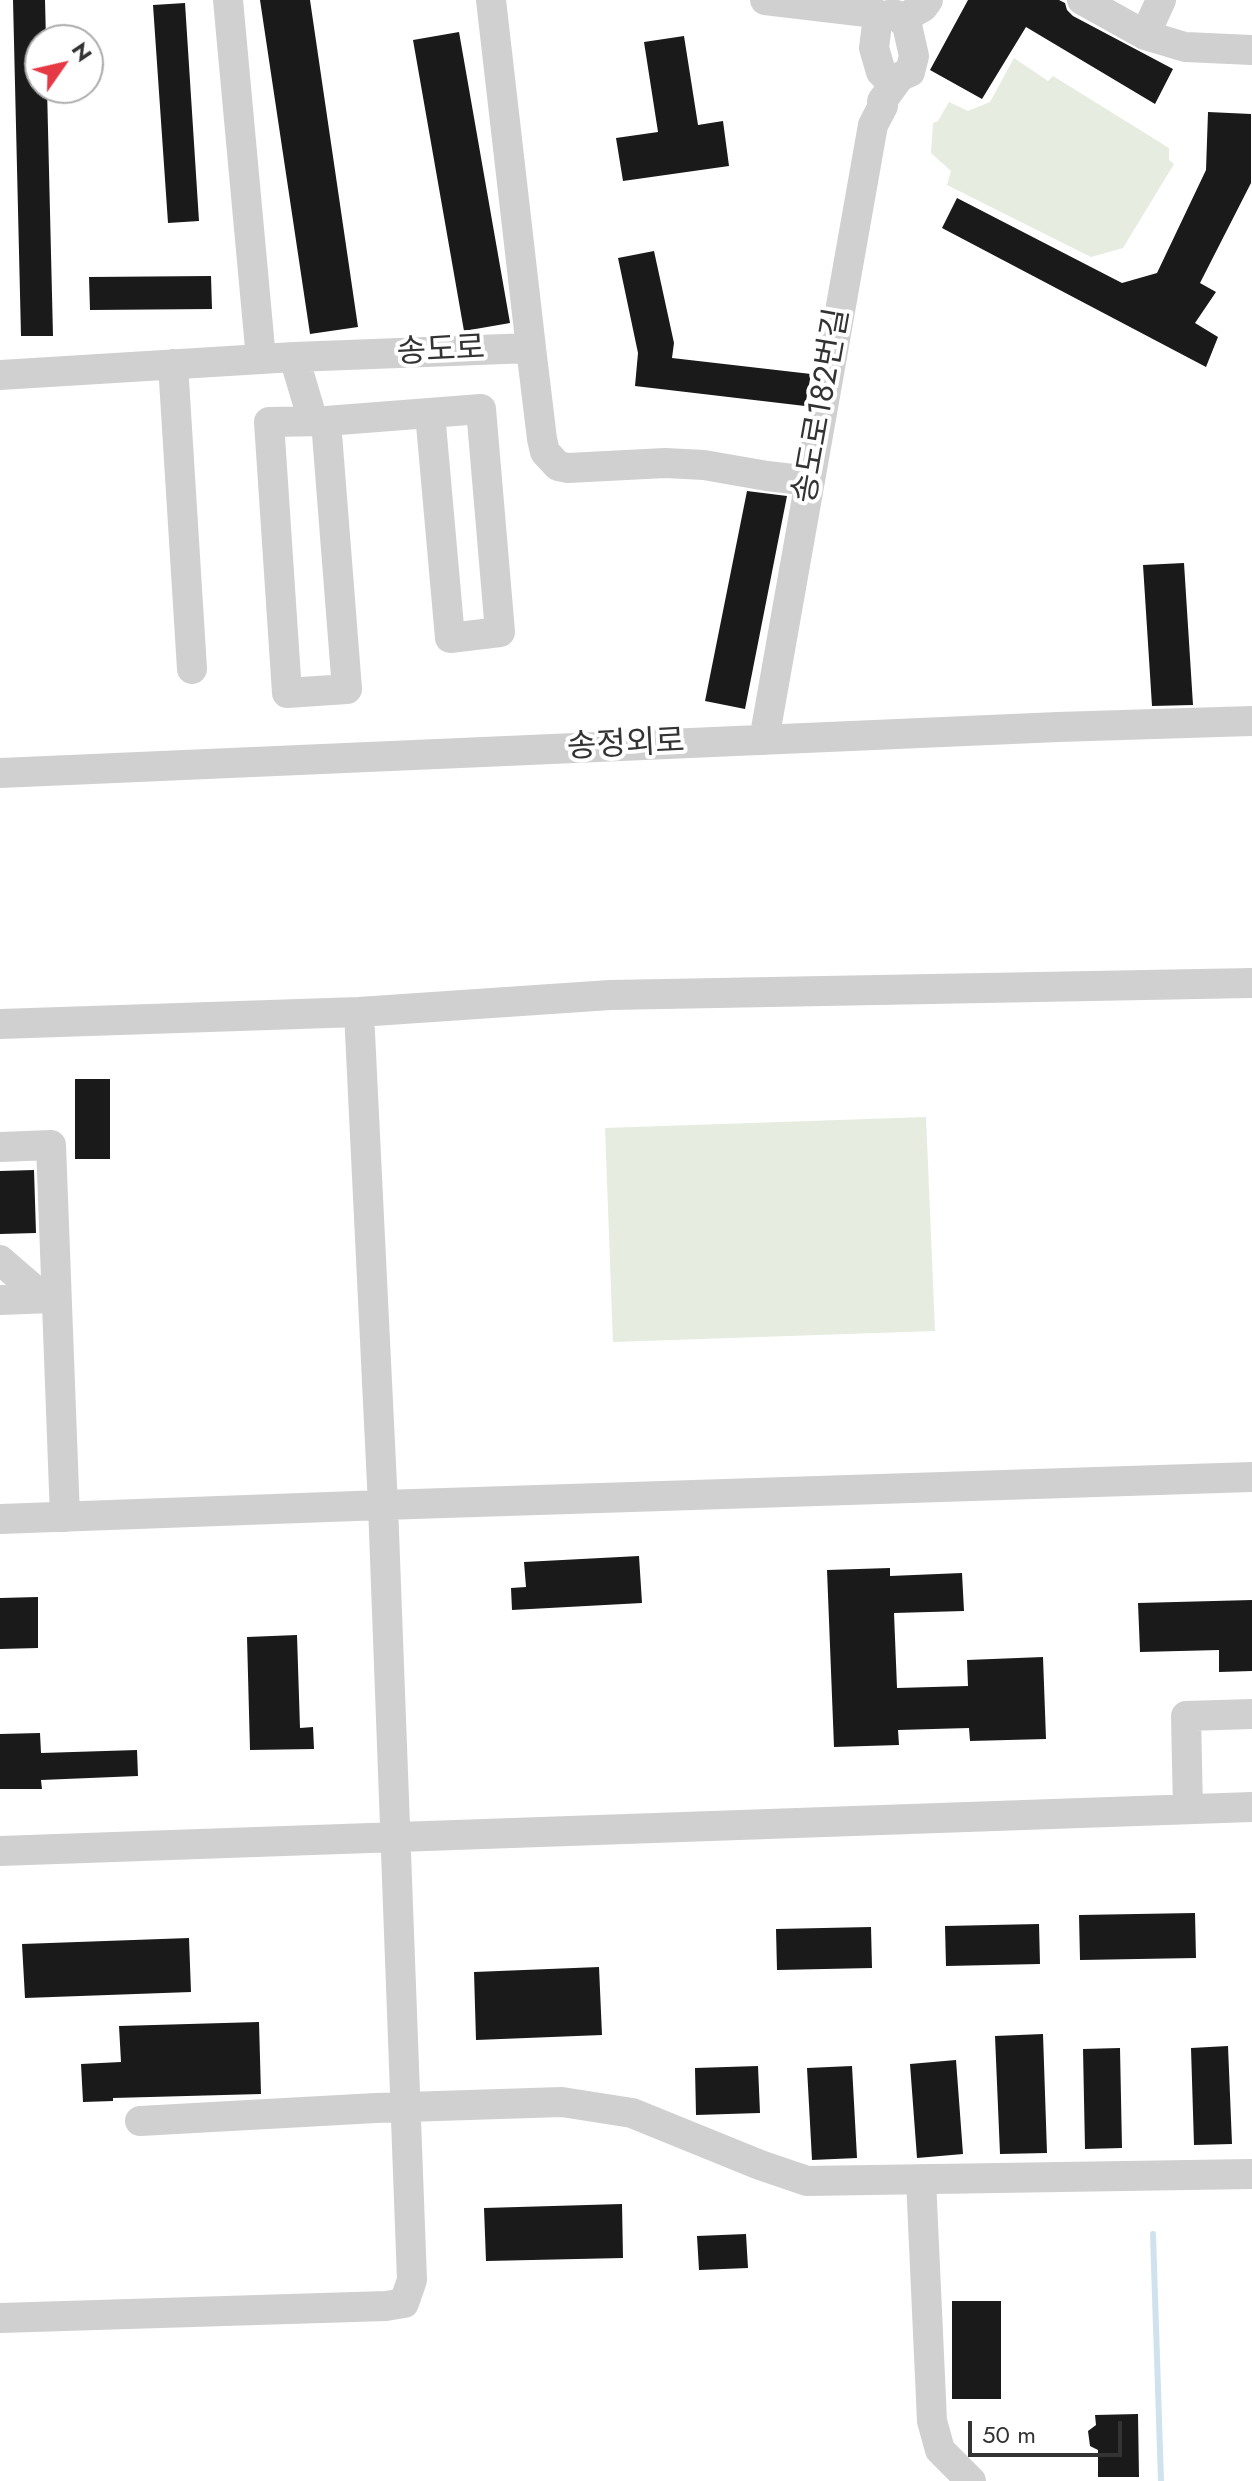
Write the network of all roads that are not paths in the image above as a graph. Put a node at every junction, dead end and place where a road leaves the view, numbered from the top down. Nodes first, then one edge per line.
1 (228, 0) edge
2 (491, 0) edge
3 (765, 0) edge
4 (928, 0) edge
5 (1082, 0) edge
6 (1161, 0) edge
7 (893, 19) junction
8 (1145, 35) junction
9 (1252, 50) edge
10 (531, 348) junction
11 (294, 357) junction
12 (261, 359) junction
13 (173, 364) junction
14 (0, 375) edge
15 (430, 413) junction
16 (316, 421) junction
17 (810, 481) junction
18 (192, 669) dead end
19 (1252, 721) edge
20 (764, 740) junction
21 (0, 773) edge
22 (1252, 983) edge
23 (359, 1012) junction
24 (0, 1024) edge
25 (0, 1147) edge
26 (0, 1260) edge
27 (51, 1298) junction
28 (0, 1300) edge
29 (1252, 1477) edge
30 (383, 1505) junction
31 (65, 1517) junction
32 (0, 1519) edge
33 (1252, 1714) edge
34 (1252, 1807) edge
35 (1188, 1809) junction
36 (395, 1836) junction
37 (0, 1851) edge
38 (405, 2107) junction
39 (140, 2121) dead end
40 (1252, 2174) edge
41 (921, 2179) junction
42 (0, 2318) edge
43 (971, 2481) edge

1 - 12 street
2 - 10 street, 송도로
3 - 7 street
4 - 7 street
5 - 8 street
6 - 8 street
7 - 17 street, 송도로182번길
8 - 9 street
10 - 11 street, 송도로
10 - 17 street
11 - 12 street, 송도로
11 - 16 street
12 - 13 street, 송도로
13 - 14 street, 송도로
13 - 18 street
15 - 15 street
15 - 16 street
16 - 16 street
17 - 20 street, 송도로182번길
19 - 20 street, 송정외로
20 - 21 street, 송정외로
22 - 23 street
23 - 24 street
23 - 30 street
25 - 27 street
26 - 27 street
27 - 28 street
27 - 31 street
29 - 30 street
30 - 31 street
30 - 36 street
31 - 32 street
33 - 35 street
34 - 35 street
35 - 36 street
36 - 37 street
36 - 38 street
38 - 39 street
38 - 41 street
38 - 42 street
40 - 41 street
41 - 43 street

